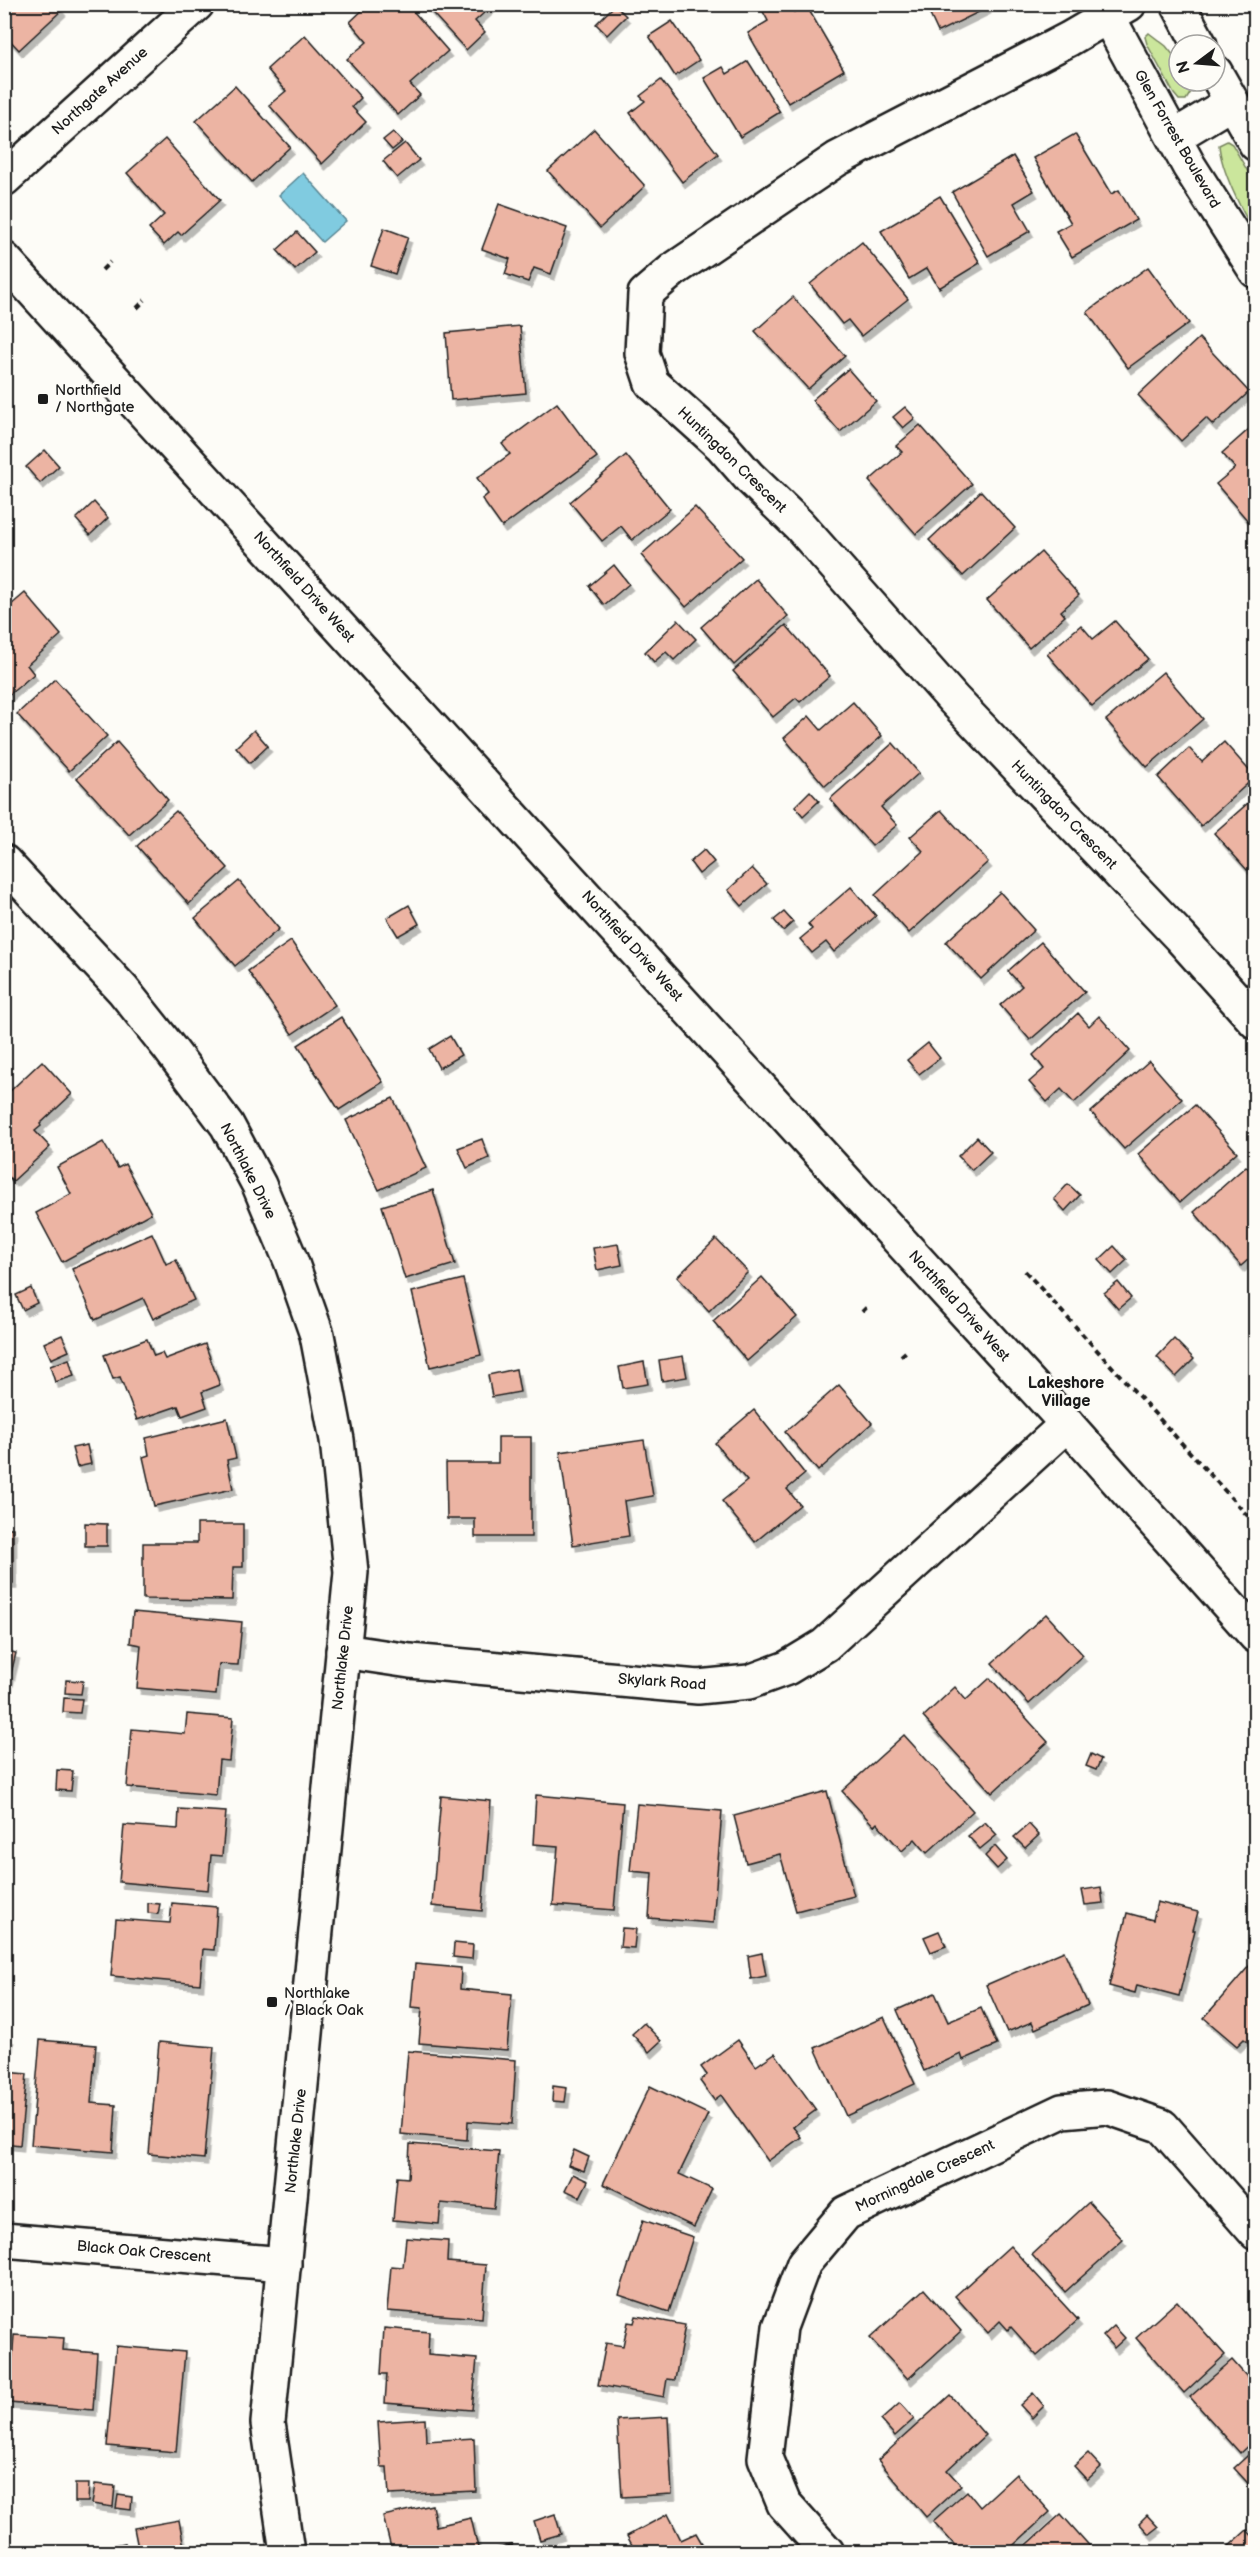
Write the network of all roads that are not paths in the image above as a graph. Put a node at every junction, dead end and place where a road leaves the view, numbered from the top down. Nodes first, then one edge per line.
1 (197, 4) edge
2 (1178, 4) edge
3 (1112, 9) edge
4 (1194, 33) edge
5 (1227, 93) edge
6 (1232, 102) junction
7 (1174, 137) junction
8 (1256, 144) edge
9 (4, 178) edge
10 (4, 260) edge
11 (1256, 271) edge
12 (4, 862) edge
13 (1256, 1022) edge
14 (1067, 1424) junction
15 (1256, 1636) edge
16 (343, 1651) junction
17 (1256, 2233) edge
18 (4, 2240) edge
19 (284, 2264) junction
20 (287, 2553) edge
21 (827, 2553) edge

1 - 9 street, Northgate Avenue
2 - 4 street
3 - 7 street, Glen Forrest Boulevard
3 - 13 street, Huntingdon Crescent
5 - 6 street
6 - 7 street
6 - 8 street
7 - 11 street, Glen Forrest Boulevard
10 - 14 street, Northfield Drive West
12 - 16 street, Northlake Drive
14 - 15 street, Northfield Drive West
14 - 16 street, Skylark Road
16 - 19 street, Northlake Drive
17 - 21 street, Morningdale Crescent
18 - 19 street, Black Oak Crescent
19 - 20 street, Northlake Drive

